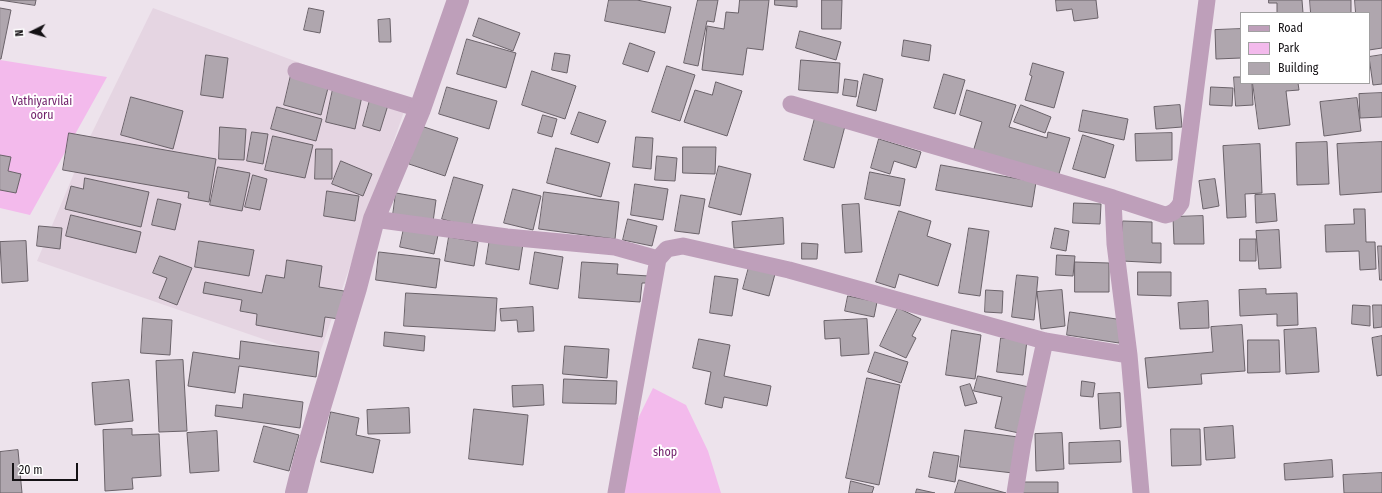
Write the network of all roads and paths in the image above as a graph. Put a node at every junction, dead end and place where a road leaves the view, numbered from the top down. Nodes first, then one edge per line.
1 (458, 0) edge
2 (1206, 0) edge
3 (296, 71) dead end
4 (791, 104) dead end
5 (420, 109) junction
6 (1113, 198) junction
7 (374, 219) junction
8 (658, 259) junction
9 (1045, 341) junction
10 (1129, 355) junction
11 (296, 493) edge
12 (616, 493) edge
13 (1015, 493) edge
14 (1141, 493) edge

1 - 5 street
2 - 6 street
3 - 5 street
4 - 6 street
5 - 7 street
6 - 10 street
7 - 8 street
7 - 11 street
8 - 9 street
8 - 12 street
9 - 10 street
9 - 13 street
10 - 14 street

